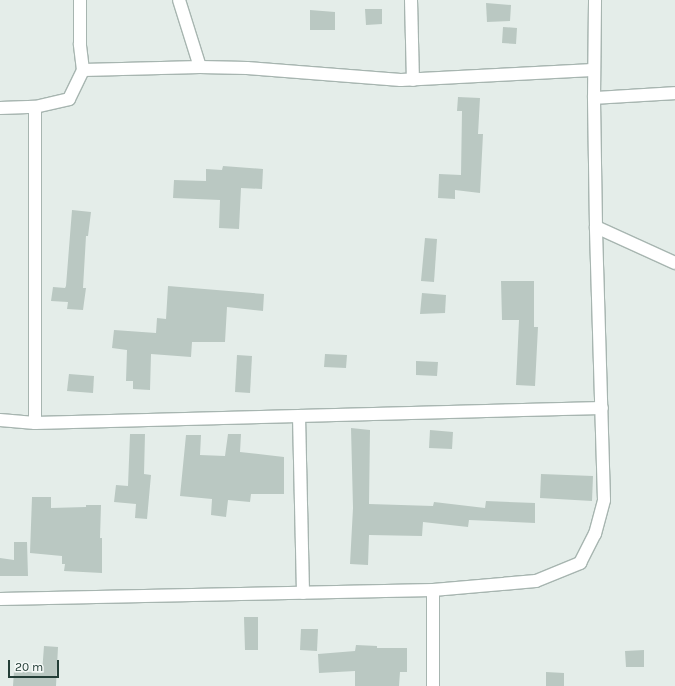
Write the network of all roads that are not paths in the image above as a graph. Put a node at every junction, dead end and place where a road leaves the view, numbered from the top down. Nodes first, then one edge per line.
1 (80, 0) edge
2 (179, 0) edge
3 (411, 0) edge
4 (595, 0) edge
5 (200, 67) junction
6 (83, 70) junction
7 (594, 70) junction
8 (413, 80) junction
9 (675, 93) edge
10 (594, 98) junction
11 (35, 107) junction
12 (0, 108) edge
13 (596, 227) junction
14 (675, 262) edge
15 (602, 408) junction
16 (299, 416) junction
17 (0, 420) edge
18 (35, 423) junction
19 (433, 590) junction
20 (303, 593) junction
21 (0, 599) edge
22 (433, 686) edge

1 - 6 street
2 - 5 street
3 - 8 street
4 - 7 street
5 - 6 street
5 - 8 street
6 - 11 street
7 - 8 street
7 - 10 street
9 - 10 street
10 - 13 street
11 - 12 street
11 - 18 street
13 - 14 street
13 - 15 street
15 - 16 street
15 - 19 street
16 - 18 street
16 - 20 street
17 - 18 street
19 - 20 street
19 - 22 street
20 - 21 street

